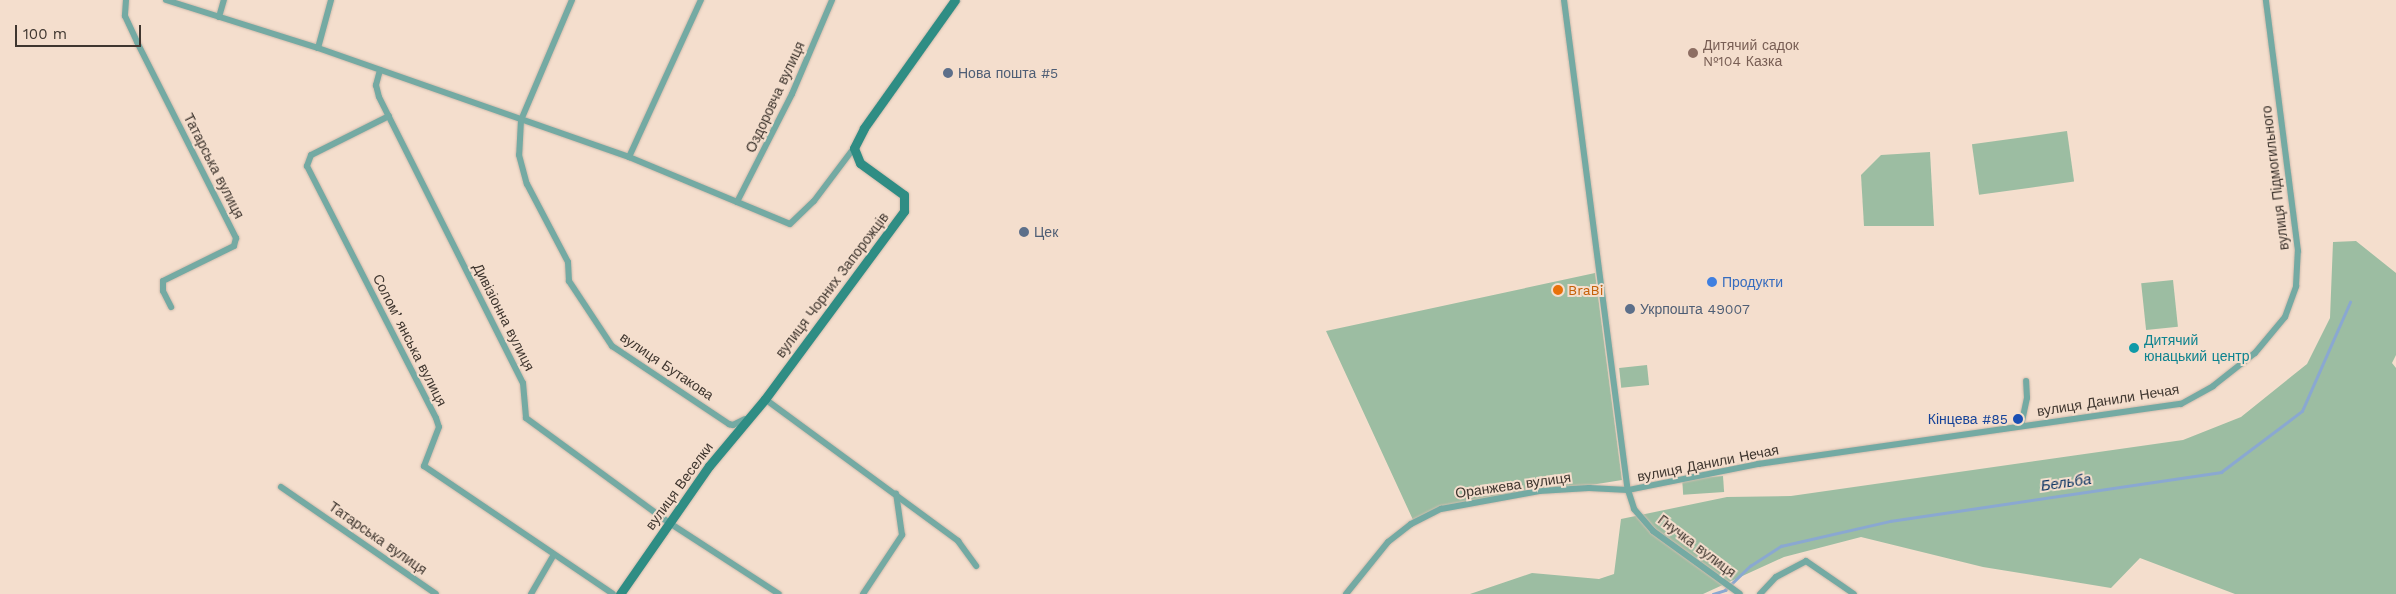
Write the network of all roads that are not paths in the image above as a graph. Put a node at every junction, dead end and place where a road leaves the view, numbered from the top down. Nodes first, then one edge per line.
1 (126, 0) edge
2 (166, 0) edge
3 (224, 0) edge
4 (331, 0) edge
5 (572, 0) edge
6 (700, 0) edge
7 (832, 0) edge
8 (955, 0) edge
9 (1564, 0) edge
10 (2266, 0) edge
11 (219, 17) junction
12 (318, 48) junction
13 (380, 70) junction
14 (389, 116) junction
15 (521, 120) junction
16 (854, 148) junction
17 (629, 158) junction
18 (737, 202) junction
19 (171, 307) dead end
20 (2026, 381) dead end
21 (2216, 383) joint
22 (765, 399) junction
23 (751, 416) junction
24 (2021, 426) junction
25 (281, 487) dead end
26 (1628, 490) junction
27 (896, 493) junction
28 (668, 522) junction
29 (553, 556) junction
30 (976, 566) dead end
31 (1738, 592) edge
32 (436, 594) edge
33 (531, 594) edge
34 (613, 594) edge
35 (620, 594) edge
36 (779, 594) edge
37 (863, 594) edge
38 (1346, 594) edge
39 (1760, 594) edge
40 (1854, 594) edge

1 - 19 street, Татарська вулиця
2 - 11 street
3 - 11 street
4 - 12 street
5 - 15 street, вулиця Бутакова
6 - 17 street
7 - 18 street, Оздоровча вулиця
8 - 16 street
9 - 26 street, вулиця Данили Нечая
10 - 21 street, вулиця Підмогильного
11 - 12 street
12 - 13 street
13 - 14 street, Дивізіонна вулиця
13 - 15 street
14 - 28 street, Дивізіонна вулиця
14 - 29 street, Соломʼянська вулиця
15 - 17 street
15 - 23 street, вулиця Бутакова
16 - 18 street
16 - 22 street, вулиця Чорних Запорожців
17 - 18 street
20 - 24 street
21 - 24 street, вулиця Данили Нечая
22 - 23 street, вулиця Веселки
22 - 27 street
23 - 28 street, вулиця Веселки
24 - 26 street, вулиця Данили Нечая
25 - 32 street, Татарська вулиця
26 - 31 street, Гнучка вулиця
26 - 38 street, Оранжева вулиця
27 - 30 street
27 - 37 street
28 - 35 street, вулиця Веселки
28 - 36 street, Дивізіонна вулиця
29 - 33 street
29 - 34 street, Соломʼянська вулиця
39 - 40 street

